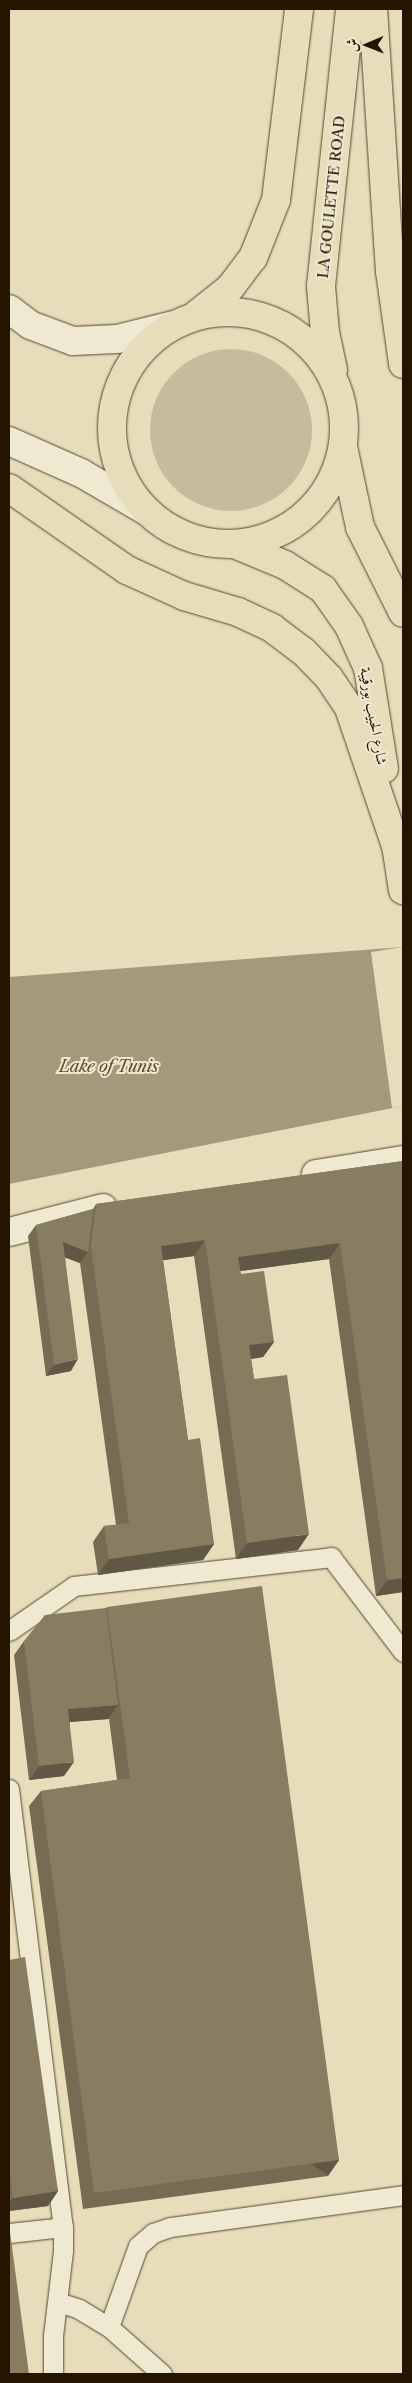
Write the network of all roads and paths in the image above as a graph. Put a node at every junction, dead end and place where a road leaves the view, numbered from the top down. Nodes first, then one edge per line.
1 (299, 9) edge
2 (350, 9) edge
3 (373, 9) edge
4 (9, 309) edge
5 (184, 320) junction
6 (403, 364) edge
7 (336, 384) junction
8 (9, 441) edge
9 (343, 447) junction
10 (9, 488) edge
11 (148, 512) junction
12 (237, 545) junction
13 (403, 613) edge
14 (397, 849) junction
15 (403, 890) edge
16 (403, 1160) edge
17 (290, 1178) edge
18 (126, 1205) edge
19 (9, 1232) edge
20 (9, 1632) edge
21 (403, 1652) edge
22 (9, 1789) edge
23 (403, 2195) edge
24 (62, 2227) junction
25 (9, 2233) edge
26 (58, 2302) junction
27 (109, 2327) junction
28 (53, 2374) edge
29 (162, 2374) edge

1 - 5 main road
2 - 7 main road, LA GOULETTE ROAD
3 - 6 main road
4 - 5 main road
5 - 7 main road
5 - 11 main road
7 - 9 main road
8 - 11 main road
9 - 12 main road
9 - 13 main road
10 - 14 main road
11 - 12 main road
12 - 14 main road, شارع الحبيب بورقيبة
14 - 15 main road, شارع الحبيب بورقيبة
16 - 17 main road
18 - 19 main road
20 - 21 lane
22 - 24 lane
23 - 27 lane
24 - 25 lane
24 - 26 lane
26 - 27 lane
26 - 28 lane
27 - 29 lane

